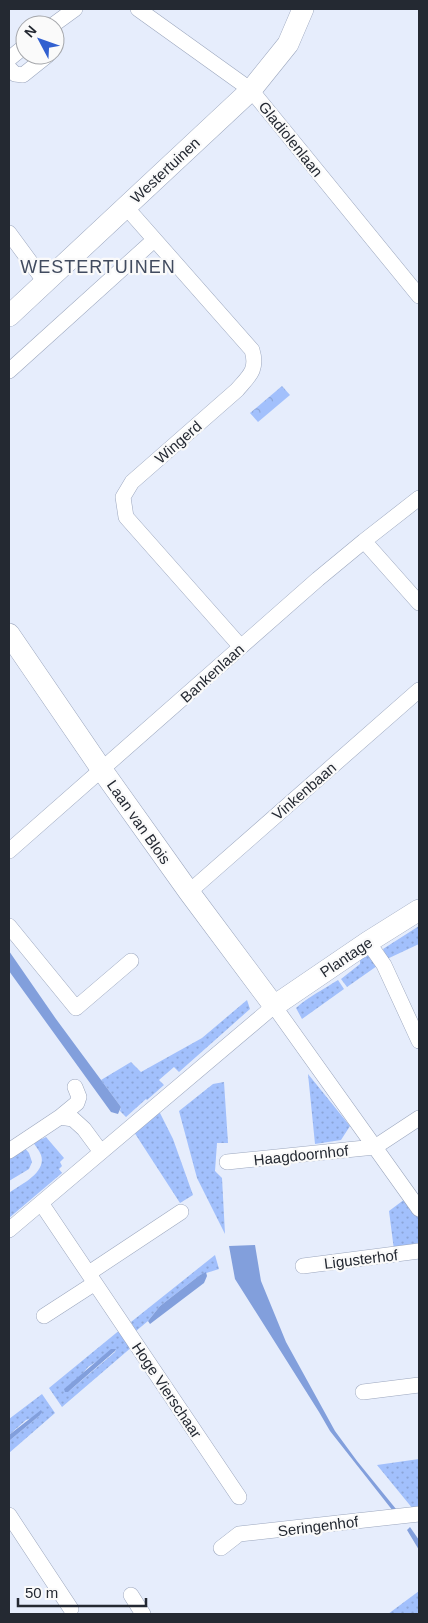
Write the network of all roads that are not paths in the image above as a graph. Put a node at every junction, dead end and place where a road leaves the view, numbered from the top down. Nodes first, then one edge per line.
1 (75, 9) edge
2 (138, 9) edge
3 (304, 9) edge
4 (65, 17) edge
5 (36, 65) edge
6 (9, 68) edge
7 (251, 90) junction
8 (126, 206) junction
9 (9, 233) edge
10 (154, 240) junction
11 (45, 282) junction
12 (419, 296) edge
13 (9, 316) edge
14 (9, 371) edge
15 (419, 498) edge
16 (364, 541) junction
17 (419, 603) edge
18 (11, 641) edge
19 (241, 647) junction
20 (419, 690) edge
21 (102, 770) junction
22 (11, 845) edge
23 (189, 892) junction
24 (419, 910) edge
25 (9, 926) edge
26 (368, 942) junction
27 (131, 961) dead end
28 (274, 1006) junction
29 (419, 1041) edge
30 (75, 1087) dead end
31 (60, 1117) junction
32 (419, 1118) edge
33 (374, 1147) junction
34 (9, 1151) edge
35 (101, 1152) junction
36 (228, 1162) dead end
37 (41, 1203) junction
38 (419, 1209) edge
39 (181, 1212) dead end
40 (9, 1230) edge
41 (419, 1251) edge
42 (303, 1266) dead end
43 (92, 1278) junction
44 (44, 1316) dead end
45 (419, 1385) edge
46 (363, 1392) dead end
47 (239, 1497) dead end
48 (419, 1514) edge
49 (9, 1515) edge
50 (221, 1548) dead end
51 (131, 1595) dead end
52 (71, 1609) dead end
53 (143, 1614) edge

1 - 4 street
2 - 7 street, Gladiolenlaan
3 - 7 street, Westertuinen
5 - 6 street
7 - 8 street, Westertuinen
7 - 12 street, Gladiolenlaan
8 - 10 street, Wingerd
8 - 11 street, Westertuinen
9 - 11 street
10 - 14 street
10 - 19 street, Wingerd
11 - 13 street, Westertuinen
15 - 16 street, Bankenlaan
16 - 17 street
16 - 19 street, Bankenlaan
18 - 21 street, Laan van Blois
19 - 21 street, Bankenlaan
20 - 23 street, Vinkenbaan
21 - 22 street, Bankenlaan
21 - 23 street, Laan van Blois
23 - 28 street, Laan van Blois
24 - 26 street, Plantage
25 - 27 street
26 - 28 street, Plantage
26 - 29 street
28 - 33 street, Laan van Blois
28 - 35 street
30 - 31 street
31 - 34 street
31 - 35 street
32 - 33 street
33 - 36 street, Haagdoornhof
33 - 38 street, Laan van Blois
35 - 37 street
37 - 40 street
37 - 43 street, Hoge Vierschaar
39 - 43 street
41 - 42 street, Ligusterhof
43 - 44 street
43 - 47 street, Hoge Vierschaar
45 - 46 street
48 - 50 street, Seringenhof
49 - 52 street
51 - 53 street

